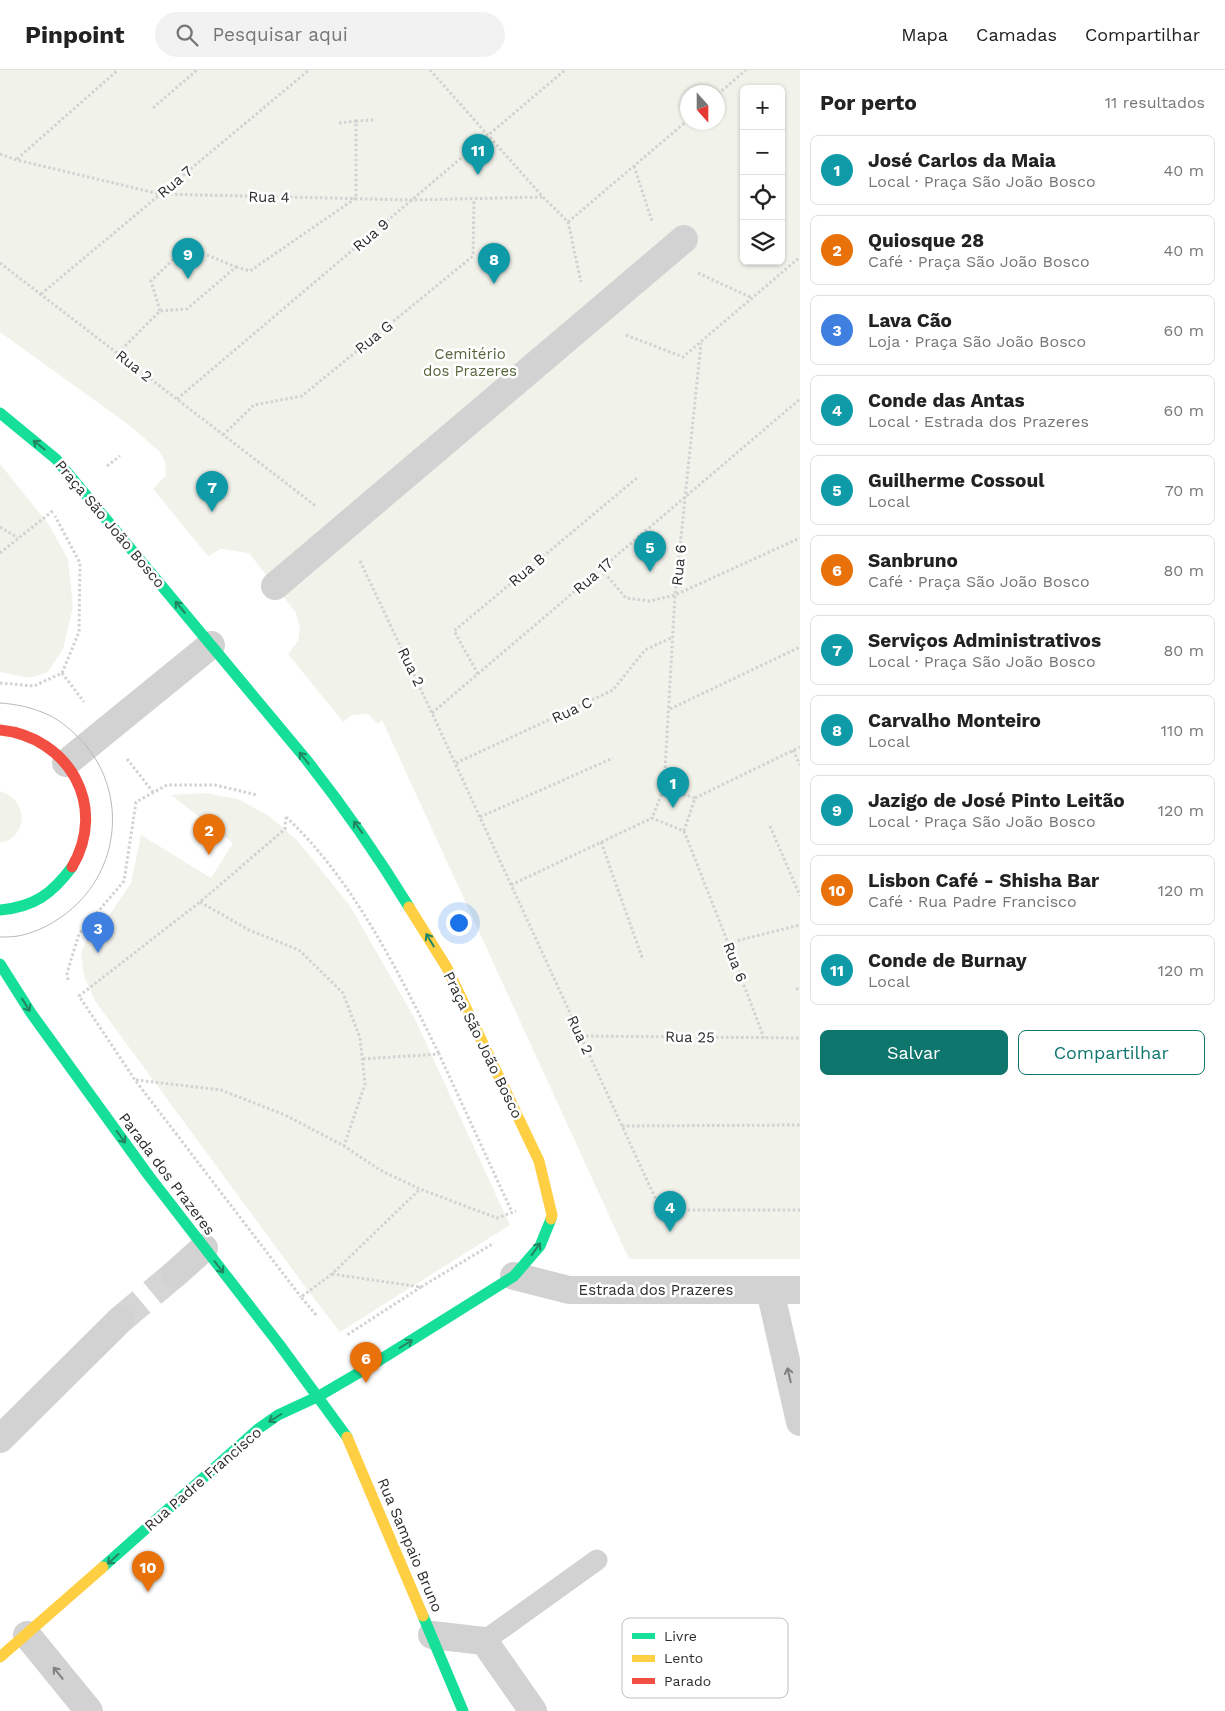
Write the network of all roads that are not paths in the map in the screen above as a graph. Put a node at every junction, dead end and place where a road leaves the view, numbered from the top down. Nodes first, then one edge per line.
1 (684, 239) dead end
2 (0, 414) edge
3 (275, 586) dead end
4 (211, 645) junction
5 (0, 730) edge
6 (66, 763) junction
7 (0, 910) edge
8 (0, 964) edge
9 (204, 1248) junction
10 (175, 1274) tunnel mouth
11 (514, 1276) junction
12 (770, 1290) junction
13 (800, 1290) edge
14 (120, 1320) tunnel mouth
15 (319, 1396) junction
16 (800, 1422) edge
17 (0, 1439) edge
18 (598, 1560) dead end
19 (28, 1635) junction
20 (432, 1635) junction
21 (484, 1641) junction
22 (0, 1657) edge
23 (89, 1711) edge
24 (463, 1711) edge
25 (534, 1711) edge

1 - 3 street
4 -> 2 street, Praça São João Bosco
4 - 6 street
11 -> 4 street, Praça São João Bosco
5 - 6 street
6 - 7 street
8 -> 9 street, Parada dos Prazeres
9 - 10 street
9 -> 15 street, Parada dos Prazeres
11 - 12 street, Estrada dos Prazeres
15 -> 11 street, Praça São João Bosco
12 - 13 street, Estrada dos Prazeres
16 -> 12 street
14 - 17 street
15 -> 19 street, Rua Padre Francisco
15 - 20 street, Rua Sampaio Bruno
18 - 21 lane
19 - 22 street, Rua Padre Francisco
23 -> 19 street
20 - 21 street
20 - 24 street, Rua Sampaio Bruno
21 - 25 street

